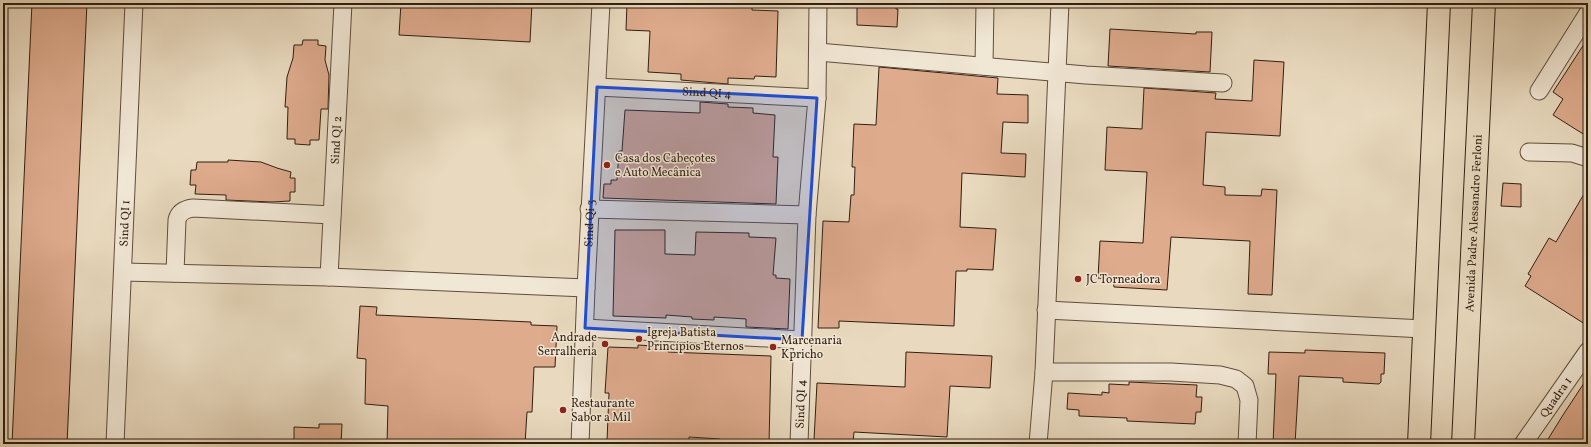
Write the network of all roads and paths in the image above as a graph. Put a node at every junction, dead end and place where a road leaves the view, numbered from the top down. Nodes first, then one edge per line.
1 (134, 3) edge
2 (343, 3) edge
3 (601, 3) edge
4 (818, 3) edge
5 (985, 3) edge
6 (1060, 3) edge
7 (1439, 3) edge
8 (1484, 3) edge
9 (1588, 13) edge
10 (818, 52) junction
11 (984, 66) junction
12 (1057, 72) junction
13 (1223, 83) dead end
14 (597, 87) junction
15 (1539, 91) dead end
16 (817, 98) junction
17 (1529, 152) dead end
18 (1588, 158) edge
19 (590, 209) junction
20 (332, 215) junction
21 (807, 215) junction
22 (123, 272) junction
23 (175, 273) junction
24 (329, 277) junction
25 (586, 288) junction
26 (1046, 310) junction
27 (585, 328) junction
28 (1424, 329) junction
29 (802, 340) junction
30 (1588, 351) edge
31 (1044, 372) junction
32 (1421, 443) edge
33 (1462, 443) edge
34 (115, 444) edge
35 (580, 444) edge
36 (799, 444) edge
37 (1038, 444) edge
38 (1247, 444) edge
39 (1523, 444) edge

1 - 22 street, Sind QI 1
2 - 20 street, Sind QI 2
3 - 14 street, Sind Qi 3
4 - 10 street, Sind QI 4
5 - 11 street
6 - 12 street
7 - 28 main road
8 - 33 main road, Avenida Padre Alessandro Ferloni
9 - 15 street
10 - 11 street
10 - 16 street, Sind QI 4
11 - 12 street
12 - 13 street
12 - 26 street
14 - 16 street, Sind QI 4
14 - 19 street, Sind Qi 3
16 - 21 street, Sind QI 4
17 - 18 street
19 - 21 street
19 - 25 street, Sind Qi 3
20 - 23 street
20 - 24 street, Sind QI 2
21 - 29 street, Sind QI 4
22 - 23 street
22 - 34 street, Sind QI 1
23 - 24 street
24 - 25 street
25 - 27 street, Sind Qi 3
26 - 28 street
26 - 31 street
27 - 29 street
27 - 35 street, Sind Qi 3
28 - 32 main road
29 - 36 street, Sind QI 4
30 - 39 street, Quadra 1
31 - 37 street
31 - 38 street

